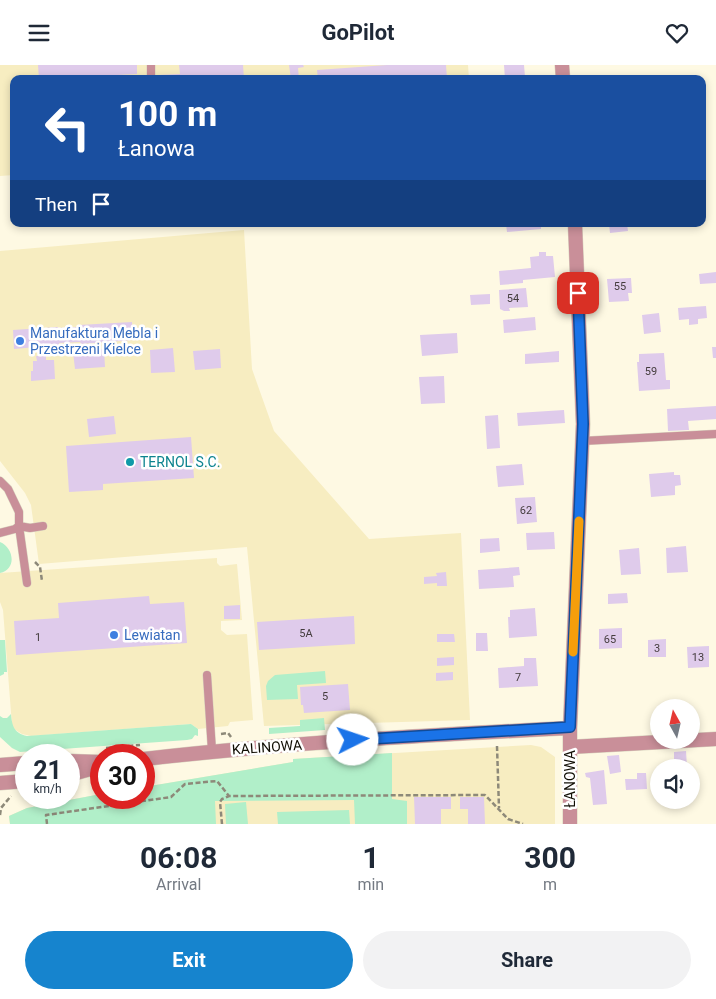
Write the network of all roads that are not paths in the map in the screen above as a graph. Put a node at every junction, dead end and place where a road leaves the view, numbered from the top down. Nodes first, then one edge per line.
1 (575, 227) edge
2 (716, 434) edge
3 (582, 441) junction
4 (0, 481) edge
5 (19, 525) junction
6 (43, 526) dead end
7 (0, 533) edge
8 (27, 583) dead end
9 (207, 675) dead end
10 (570, 727) junction
11 (716, 739) edge
12 (570, 747) junction
13 (212, 751) junction
14 (155, 758) edge
15 (15, 764) edge
16 (0, 765) edge
17 (15, 782) edge
18 (0, 783) edge
19 (570, 824) edge

1 - 3 street, ŁANOWA
2 - 3 lane
3 - 10 street, ŁANOWA
4 - 5 lane
5 - 6 lane
5 - 7 lane
5 - 8 lane
9 - 13 lane
10 - 12 street, ŁANOWA
10 - 13 street, KALINOWA
11 - 12 street
12 - 19 street, ŁANOWA
13 - 14 street, KALINOWA
15 - 16 street
17 - 18 street

